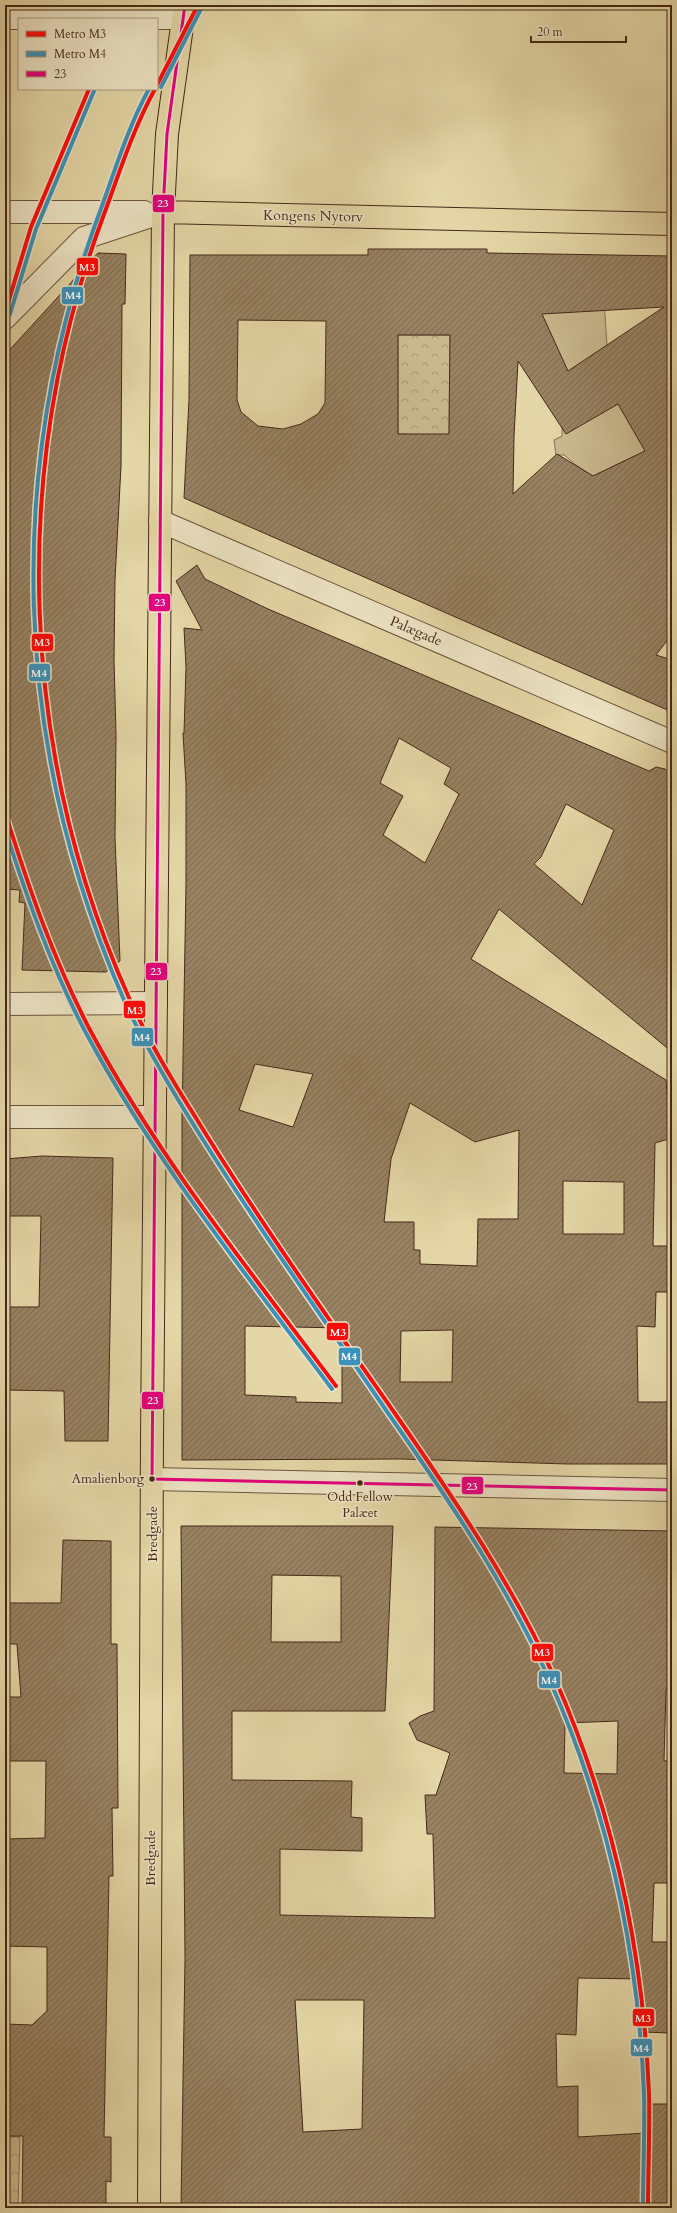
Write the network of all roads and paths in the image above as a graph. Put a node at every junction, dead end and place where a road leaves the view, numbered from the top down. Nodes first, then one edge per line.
1 (184, 12) edge
2 (5, 18) edge
3 (5, 212) edge
4 (163, 212) junction
5 (672, 224) edge
6 (5, 318) edge
7 (160, 521) junction
8 (672, 742) edge
9 (5, 1004) edge
10 (156, 1004) junction
11 (5, 1117) edge
12 (155, 1117) junction
13 (152, 1479) junction
14 (672, 1490) edge
15 (149, 2208) edge

1 - 2 street
1 - 4 main road
3 - 4 street
4 - 5 main road, Kongens Nytorv
4 - 6 street
4 - 7 main road, Bredgade
7 - 8 street, Palægade
7 - 10 main road, Bredgade
9 - 10 street
10 - 12 main road, Bredgade
11 - 12 street
12 - 13 main road, Bredgade
13 - 14 street
13 - 15 main road, Bredgade

